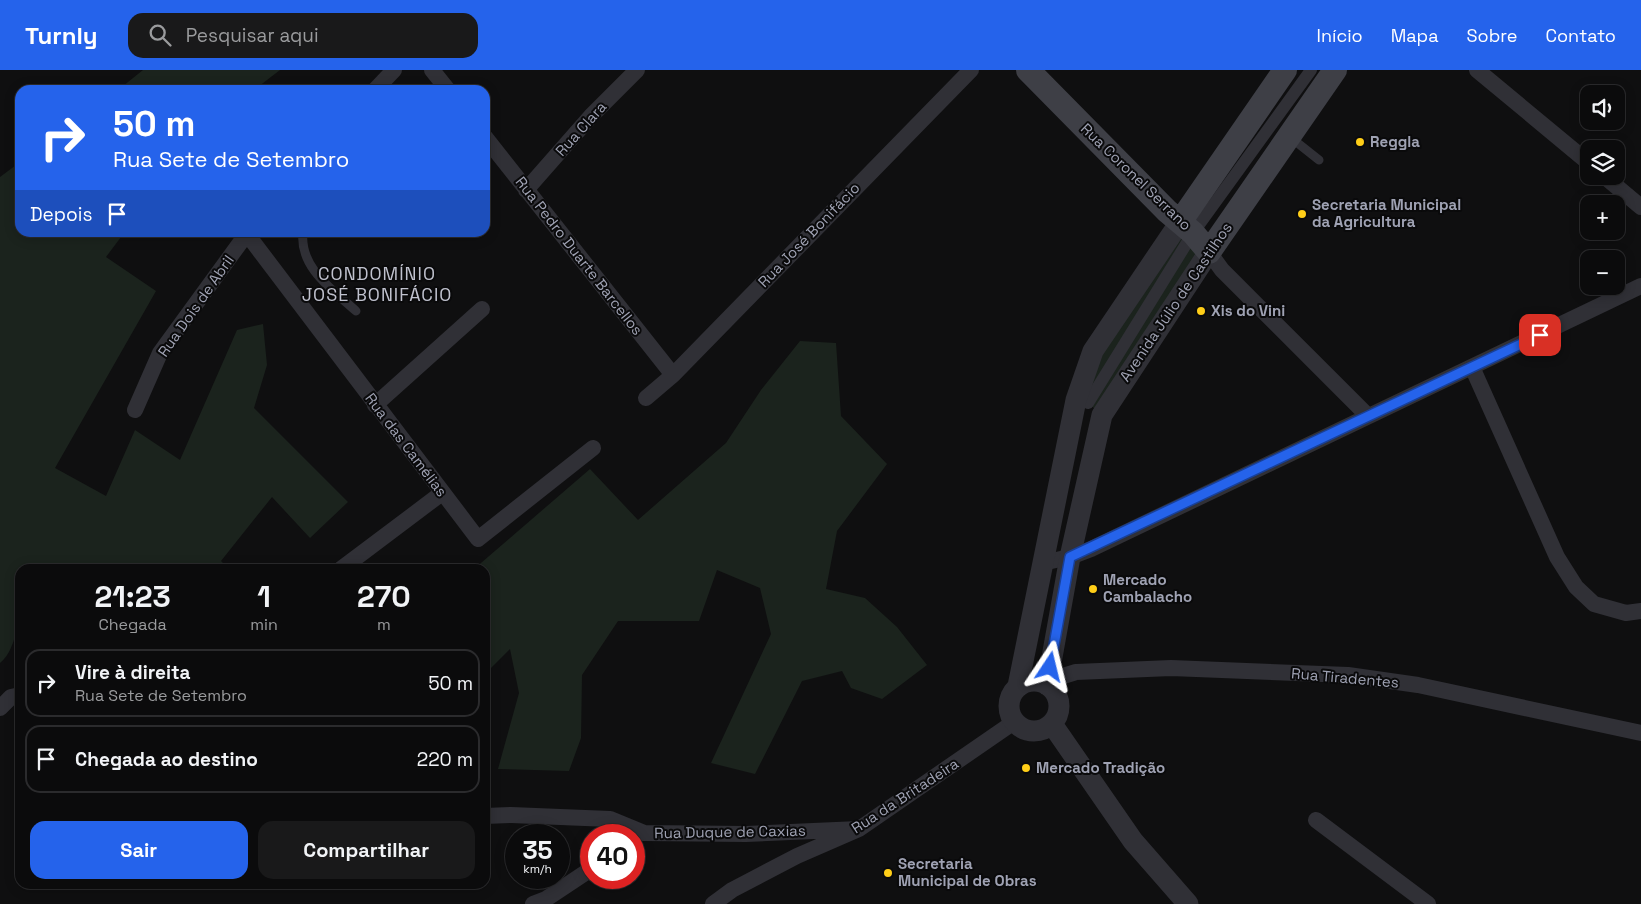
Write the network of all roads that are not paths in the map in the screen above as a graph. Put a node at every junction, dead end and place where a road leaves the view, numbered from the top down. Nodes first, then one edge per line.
1 (394, 70) edge
2 (432, 70) edge
3 (637, 70) edge
4 (971, 70) edge
5 (1028, 70) edge
6 (1285, 70) edge
7 (1311, 70) edge
8 (1335, 70) edge
9 (1477, 70) edge
10 (380, 85) edge
11 (444, 85) edge
12 (1288, 136) junction
13 (490, 143) edge
14 (1580, 156) edge
15 (1319, 160) dead end
16 (1615, 185) edge
17 (526, 190) junction
18 (1217, 203) junction
19 (1641, 207) edge
20 (1186, 227) junction
21 (245, 237) edge
22 (251, 237) edge
23 (303, 237) edge
24 (1209, 252) junction
25 (1641, 286) edge
26 (482, 308) dead end
27 (356, 311) dead end
28 (1472, 367) junction
29 (673, 375) junction
30 (646, 398) dead end
31 (376, 405) junction
32 (1088, 406) junction
33 (136, 410) dead end
34 (1367, 415) junction
35 (592, 448) dead end
36 (442, 493) junction
37 (1070, 557) junction
38 (1042, 563) junction
39 (348, 564) edge
40 (1641, 611) edge
41 (1047, 685) junction
42 (1018, 686) junction
43 (15, 696) edge
44 (0, 708) edge
45 (1014, 722) junction
46 (1045, 728) junction
47 (1641, 732) edge
48 (490, 816) edge
49 (1316, 820) dead end
50 (618, 824) edge
51 (858, 829) junction
52 (645, 837) edge
53 (1163, 875) junction
54 (580, 877) edge
55 (533, 904) edge
56 (712, 904) edge
57 (1166, 904) edge
58 (1188, 904) edge
59 (1428, 904) edge

1 - 10 street
2 - 11 street
3 - 17 street, Rua Clara
4 - 29 street, Rua José Bonifácio
5 - 20 main road, Rua Coronel Serrano
6 - 18 main road, Avenida Júlio de Castilhos
7 - 18 street
8 - 12 main road, Avenida Júlio de Castilhos
9 - 14 street
12 - 15 lane
12 - 18 main road, Avenida Júlio de Castilhos
13 - 17 street, Rua Pedro Duarte Barcellos
16 - 19 street
17 - 29 street, Rua Pedro Duarte Barcellos
18 - 20 main road, Avenida Júlio de Castilhos
18 - 24 main road, Avenida Júlio de Castilhos
20 - 24 main road, Rua Coronel Serrano
20 - 32 street, Avenida Júlio de Castilhos
21 - 33 street, Rua Dois de Abril
22 - 31 street, Rua das Camélias
23 - 27 lane
24 - 32 street, Avenida Júlio de Castilhos
24 - 34 street, Rua Coronel Serrano
25 - 28 street
26 - 31 street
28 - 34 street
28 - 40 street
29 - 30 street, Rua José Bonifácio
31 - 36 street, Rua das Camélias
32 - 37 street, Avenida Júlio de Castilhos
32 - 38 street, Avenida Júlio de Castilhos
34 - 37 street
35 - 36 street, Rua das Camélias
36 - 39 street
37 - 38 street
37 - 41 street, Avenida Júlio de Castilhos
38 - 42 street, Avenida Júlio de Castilhos
41 - 42 street
41 - 46 street
41 - 47 street, Rua Tiradentes
42 - 45 street
43 - 44 street
45 - 46 street
45 - 51 street, Rua da Britadeira
46 - 53 street
48 - 50 street, Rua Duque de Caxias
49 - 59 street
51 - 52 street, Rua Duque de Caxias
51 - 56 street, Rua da Britadeira
53 - 57 street
53 - 58 street
54 - 55 street

